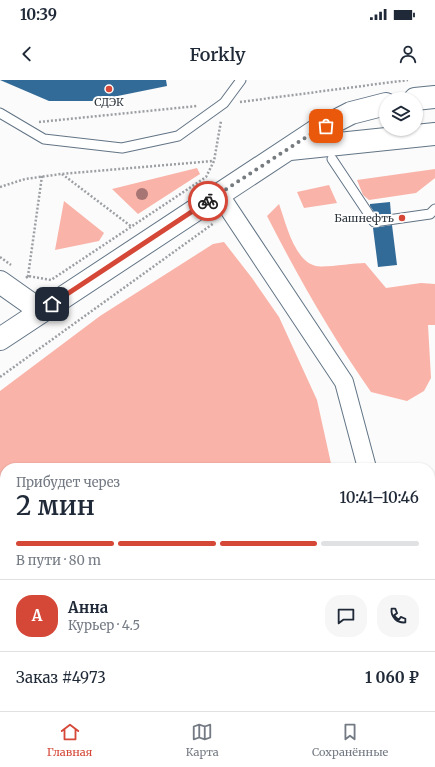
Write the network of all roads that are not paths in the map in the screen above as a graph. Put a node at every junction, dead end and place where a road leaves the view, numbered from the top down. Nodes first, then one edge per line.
1 (241, 80) edge
2 (435, 97) edge
3 (423, 98) edge
4 (379, 106) edge
5 (0, 113) edge
6 (435, 134) edge
7 (287, 150) junction
8 (332, 159) dead end
9 (224, 203) junction
10 (435, 209) edge
11 (5, 286) edge
12 (41, 311) junction
13 (0, 338) edge
14 (366, 463) edge

1 - 5 lane
2 - 3 main road
4 - 7 main road
6 - 7 main road
7 - 9 main road
8 - 10 lane
9 - 12 main road
9 - 14 street
11 - 12 main road
12 - 13 main road

